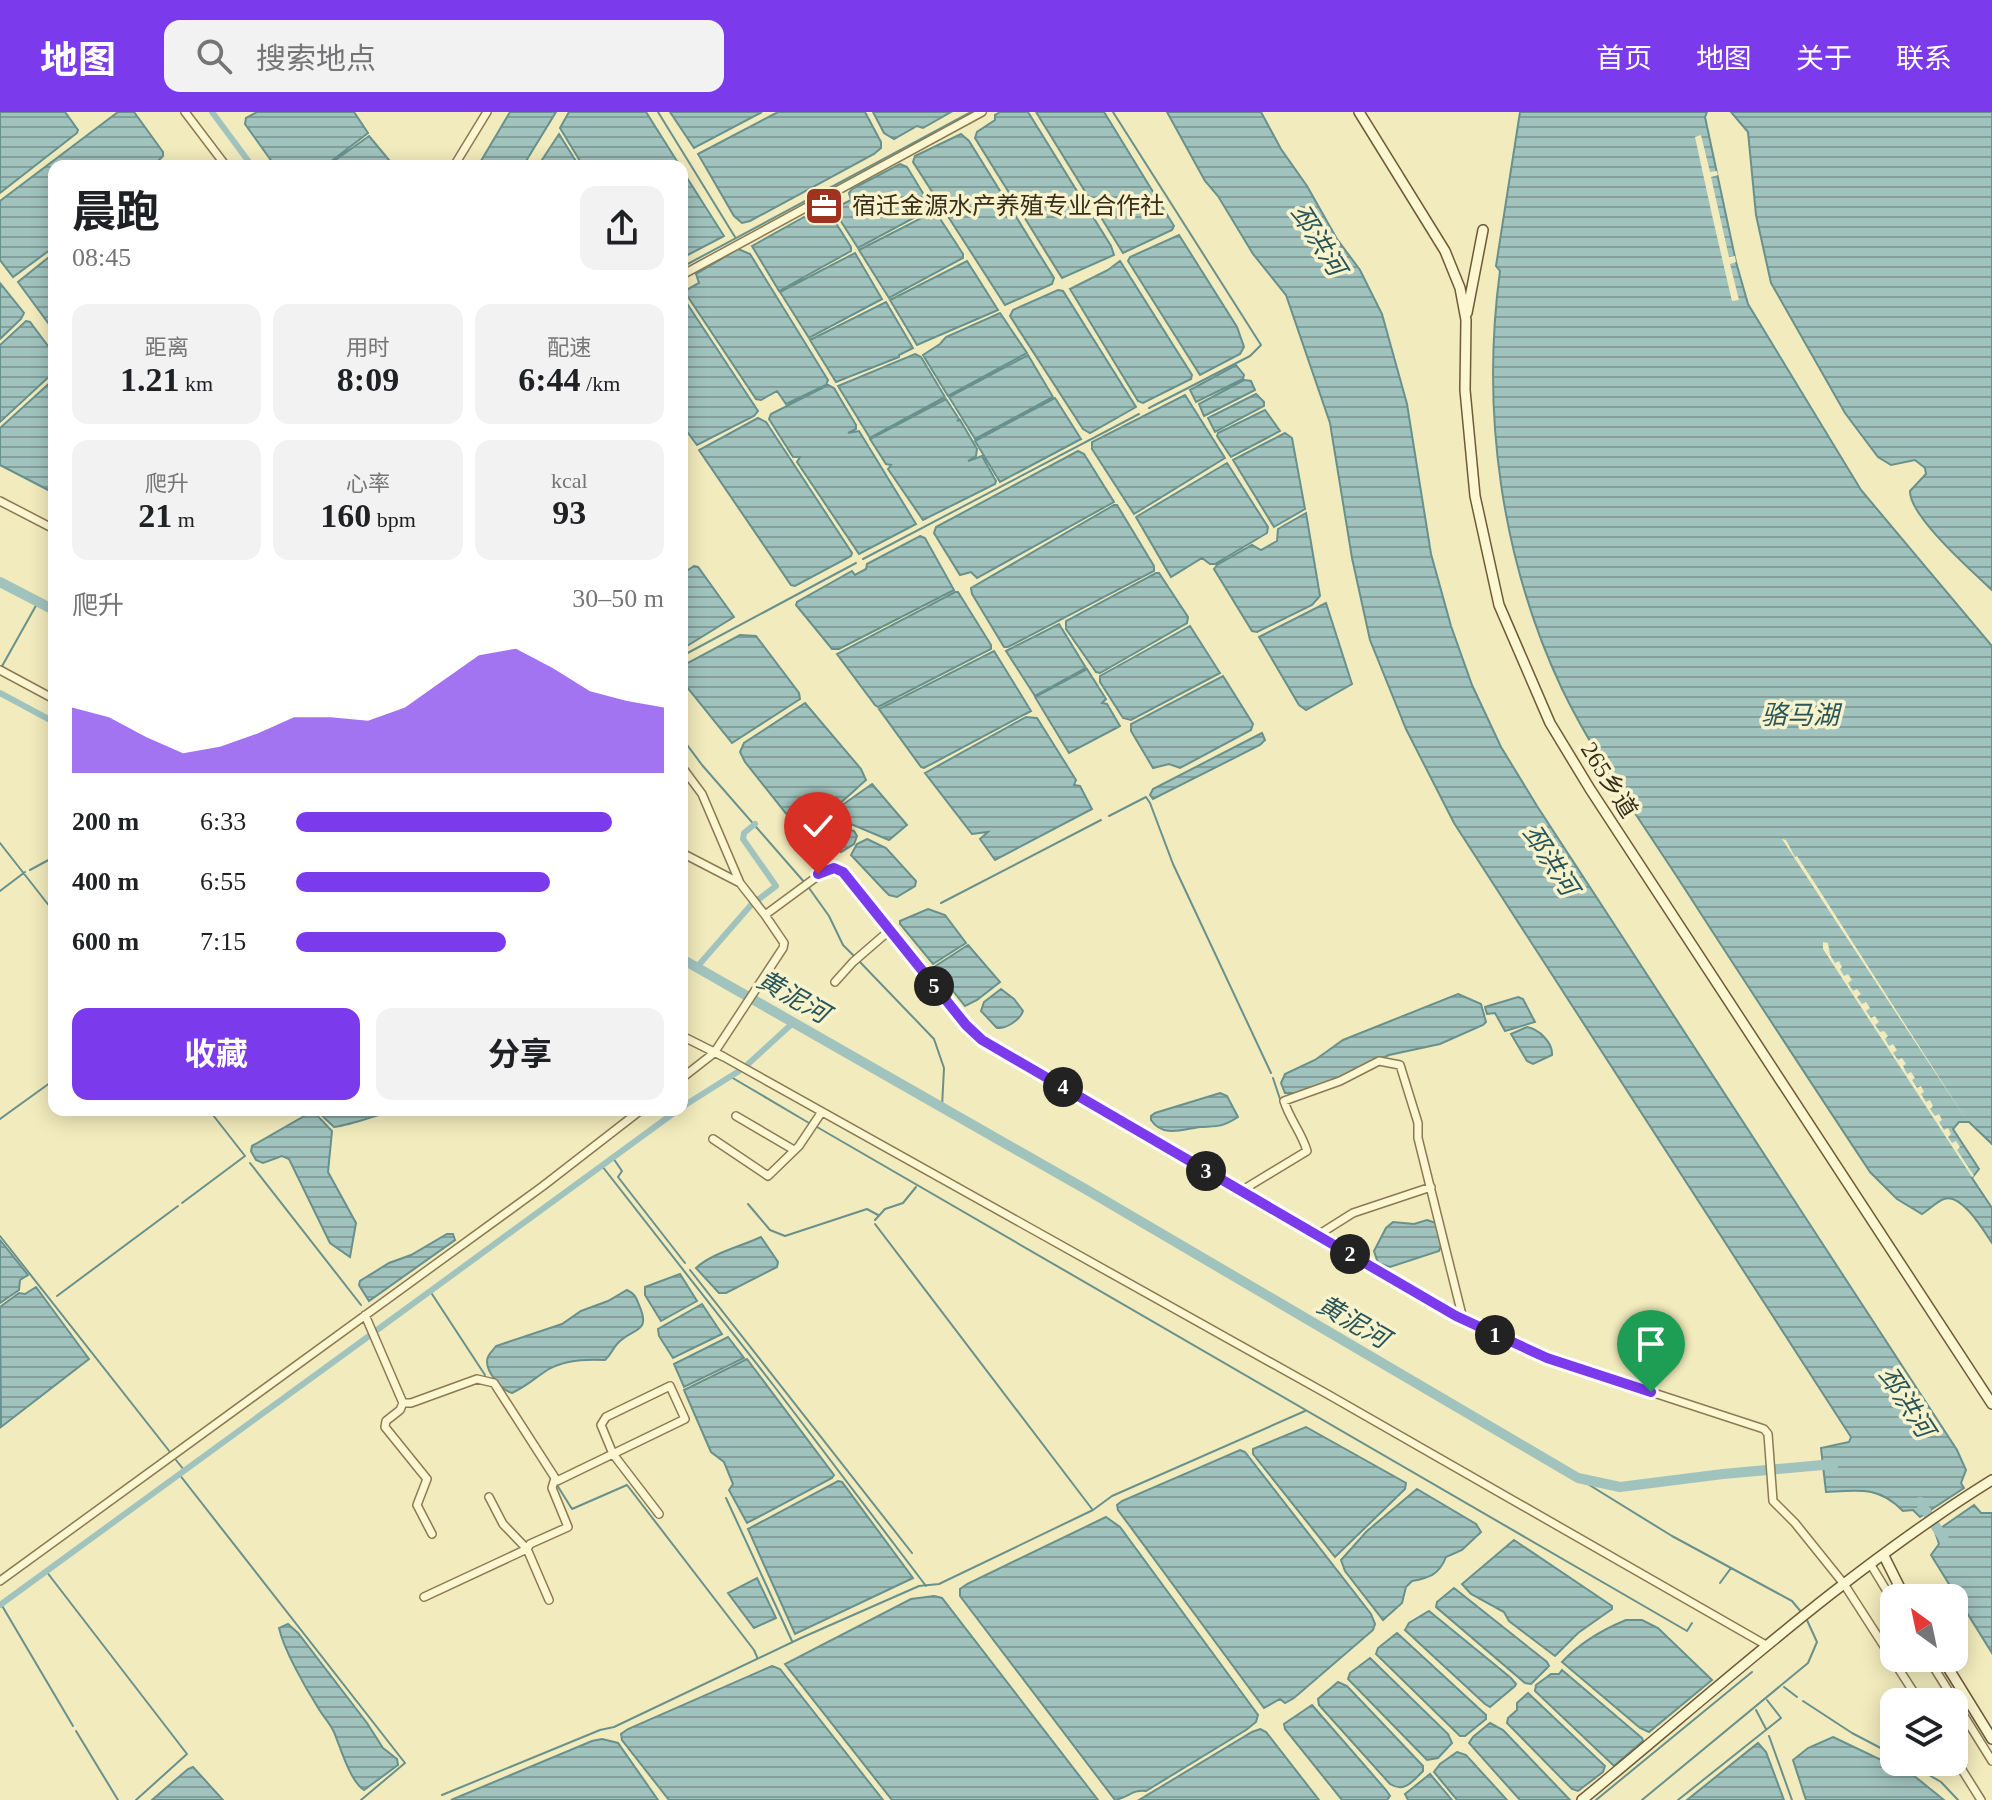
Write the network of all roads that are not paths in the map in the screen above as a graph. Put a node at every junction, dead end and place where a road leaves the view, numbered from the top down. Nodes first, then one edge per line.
1 (185, 112) edge
2 (487, 112) edge
3 (982, 112) edge
4 (1359, 112) edge
5 (221, 160) edge
6 (458, 160) edge
7 (1483, 230) dead end
8 (1452, 265) junction
9 (688, 272) edge
10 (1475, 273) junction
11 (1466, 320) junction
12 (0, 501) edge
13 (48, 526) edge
14 (0, 670) edge
15 (48, 696) edge
16 (688, 775) edge
17 (688, 856) edge
18 (740, 883) junction
19 (765, 915) junction
20 (890, 930) junction
21 (835, 982) dead end
22 (688, 1039) edge
23 (714, 1053) junction
24 (688, 1073) edge
25 (821, 1113) junction
26 (633, 1116) edge
27 (736, 1116) dead end
28 (713, 1139) dead end
29 (794, 1150) junction
30 (1431, 1187) junction
31 (1241, 1191) junction
32 (1318, 1235) junction
33 (365, 1315) junction
34 (1463, 1319) junction
35 (403, 1403) junction
36 (1992, 1404) edge
37 (613, 1454) junction
38 (555, 1478) junction
39 (1992, 1480) edge
40 (489, 1497) dead end
41 (659, 1514) dead end
42 (432, 1534) dead end
43 (527, 1549) junction
44 (1884, 1556) junction
45 (1871, 1565) junction
46 (0, 1581) edge
47 (1898, 1583) edge
48 (1844, 1584) junction
49 (1882, 1584) edge
50 (424, 1597) dead end
51 (549, 1600) dead end
52 (1766, 1645) junction
53 (1937, 1672) edge
54 (1951, 1672) edge
55 (1911, 1688) edge
56 (1992, 1739) edge
57 (1992, 1761) edge
58 (1966, 1776) edge
59 (1582, 1800) edge
60 (1981, 1800) edge

1 - 5 street
2 - 6 street
3 - 9 street
4 - 8 street, 265乡道
7 - 10 street
8 - 10 street
8 - 11 street, 265乡道
10 - 11 street
11 - 36 street, 265乡道
12 - 13 street
14 - 15 street
16 - 18 street
17 - 18 street
18 - 19 street
19 - 20 street
19 - 23 street
20 - 21 street
20 - 31 street
22 - 23 street
23 - 24 street
23 - 25 street
25 - 29 street
25 - 52 street
26 - 33 street
27 - 29 street
28 - 29 street
30 - 31 street
30 - 32 street
30 - 34 street
31 - 32 street
32 - 34 street
33 - 35 street
33 - 46 street
34 - 48 street
35 - 38 street
35 - 42 street
37 - 37 street
37 - 38 street
37 - 41 street
38 - 43 street
39 - 44 street
40 - 43 street
43 - 50 street
43 - 51 street
44 - 45 street
44 - 47 street
45 - 48 street
45 - 49 street
48 - 52 street
48 - 55 street
52 - 59 street
53 - 57 street
54 - 56 street
58 - 60 street

